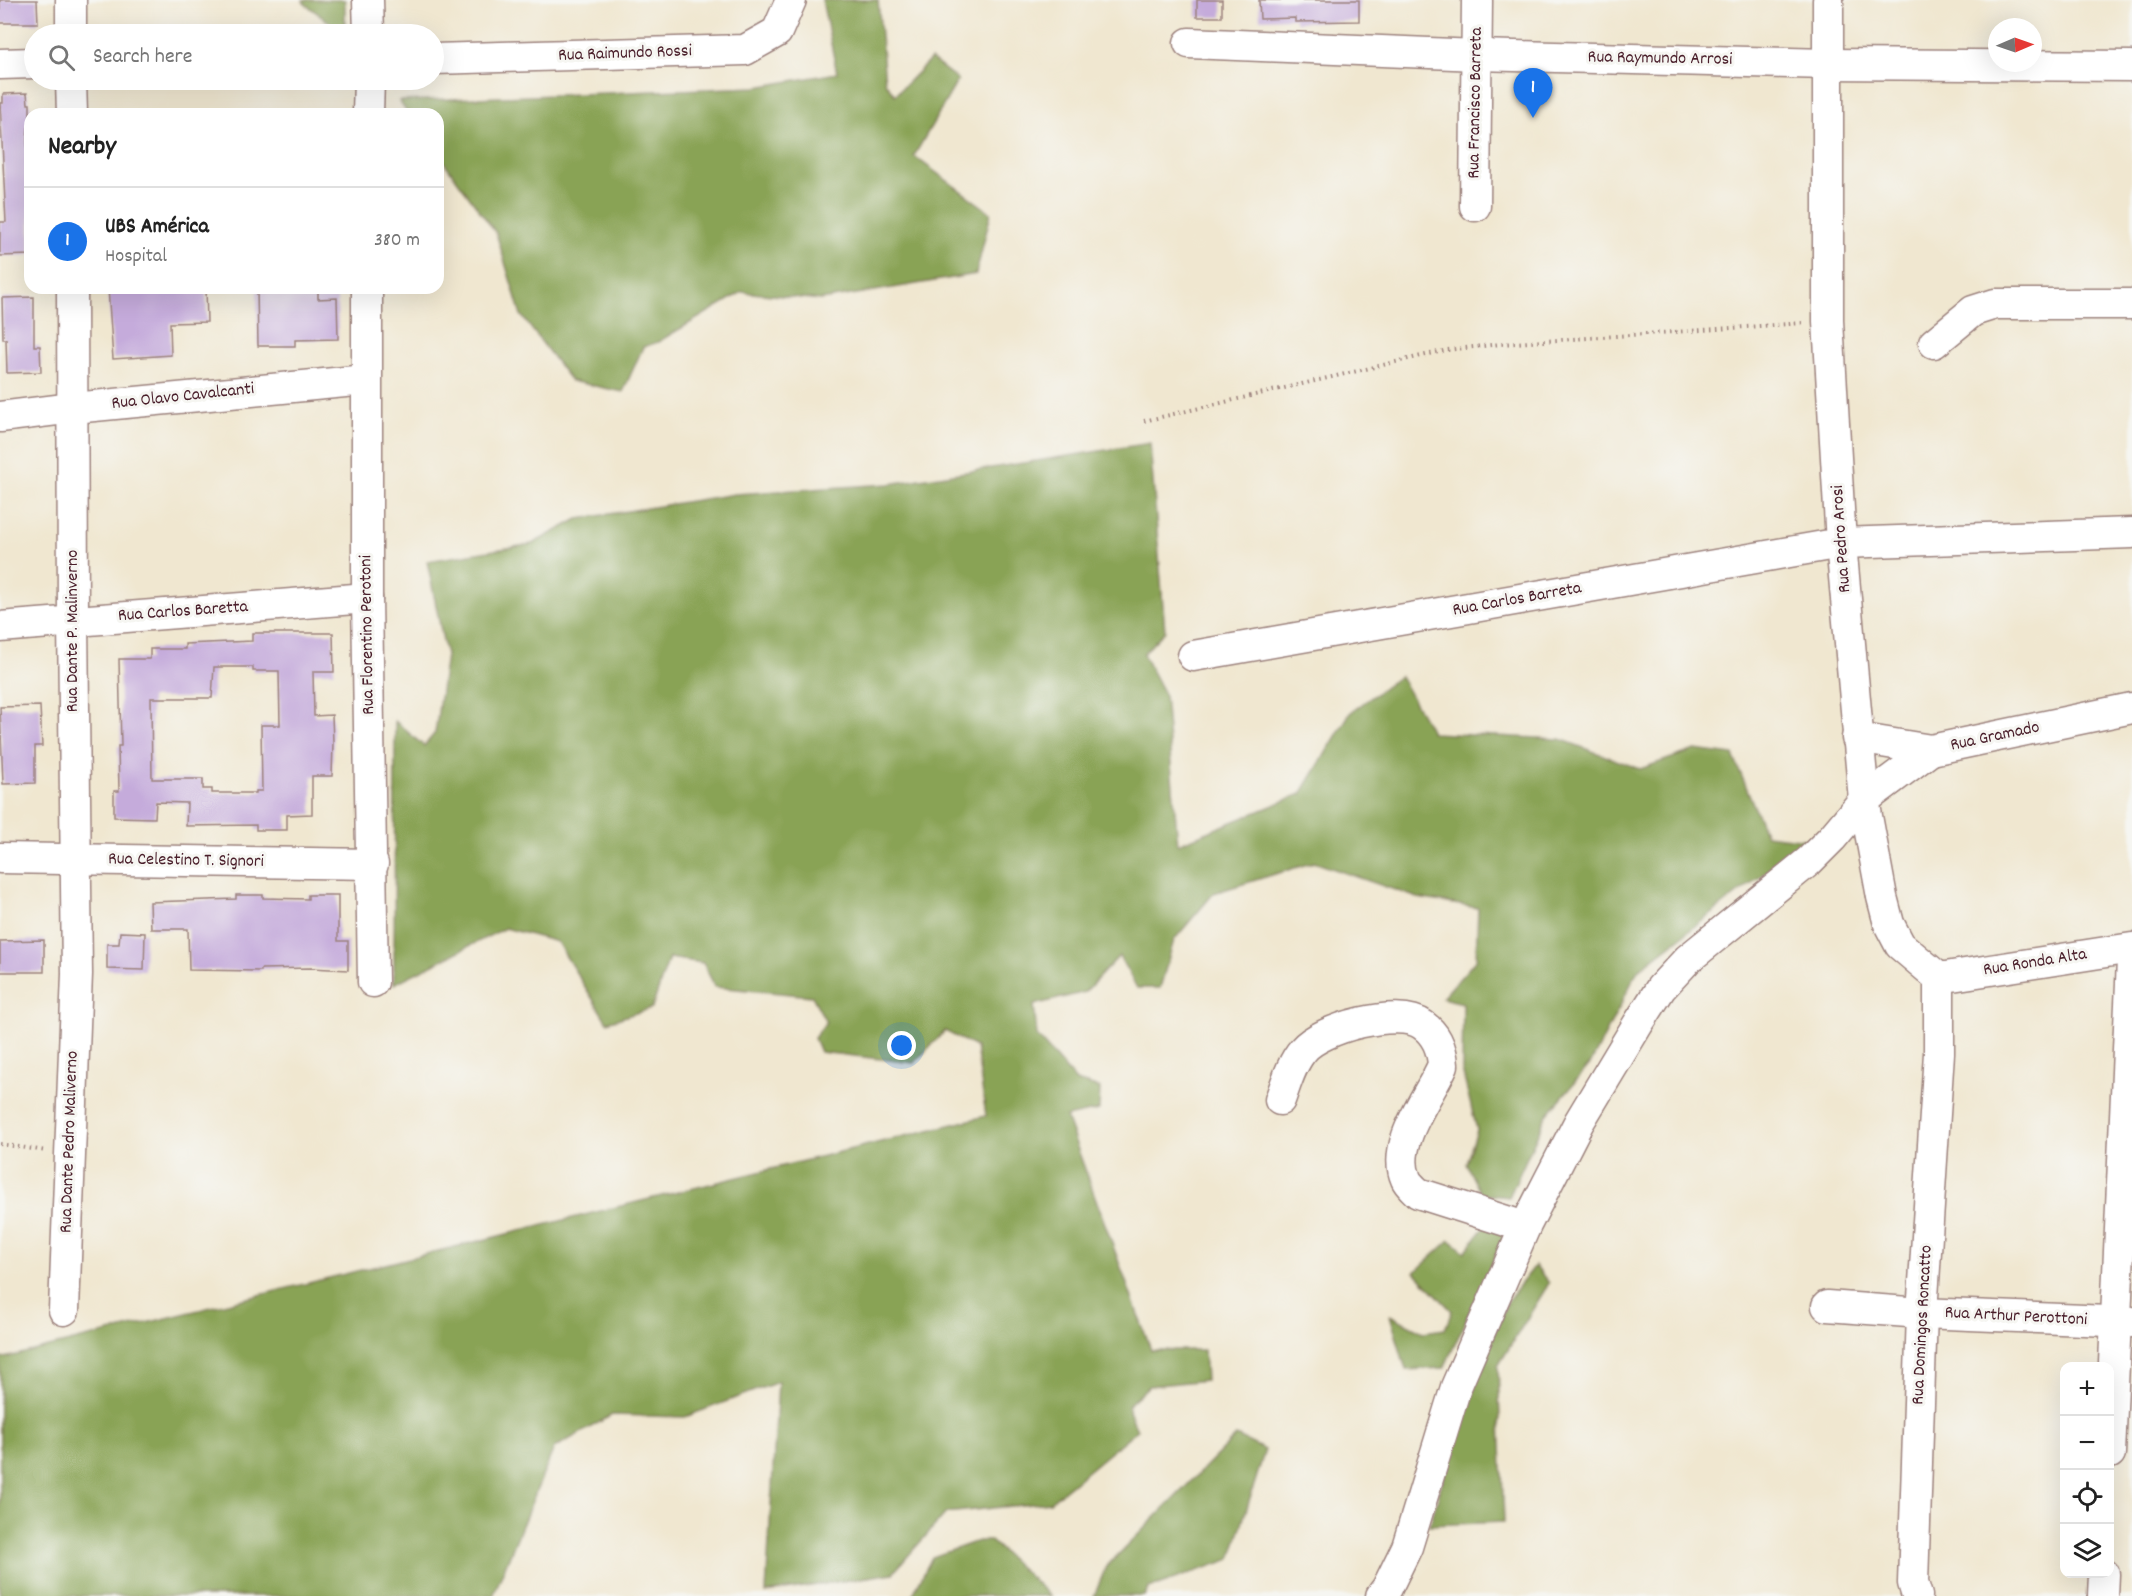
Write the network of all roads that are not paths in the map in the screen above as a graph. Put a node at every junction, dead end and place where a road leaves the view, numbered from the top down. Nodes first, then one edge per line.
1 (71, 0) edge
2 (368, 0) edge
3 (791, 0) edge
4 (1477, 0) edge
5 (1828, 0) edge
6 (71, 24) edge
7 (369, 24) edge
8 (1189, 43) dead end
9 (1477, 55) junction
10 (444, 60) edge
11 (24, 63) edge
12 (0, 64) edge
13 (1827, 64) junction
14 (2132, 66) edge
15 (71, 90) edge
16 (369, 90) edge
17 (72, 108) edge
18 (368, 108) edge
19 (1475, 206) dead end
20 (72, 294) edge
21 (367, 294) edge
22 (2132, 304) edge
23 (1934, 343) dead end
24 (366, 380) junction
25 (73, 408) junction
26 (0, 417) edge
27 (2132, 533) edge
28 (1842, 543) junction
29 (367, 598) junction
30 (73, 620) junction
31 (0, 627) edge
32 (1193, 656) dead end
33 (2132, 708) edge
34 (1857, 738) junction
35 (1931, 750) junction
36 (1864, 800) junction
37 (0, 858) edge
38 (75, 860) junction
39 (373, 864) junction
40 (2132, 948) edge
41 (2132, 960) edge
42 (77, 974) joint
43 (1939, 978) junction
44 (373, 982) dead end
45 (1280, 1100) dead end
46 (1525, 1227) junction
47 (1827, 1306) dead end
48 (64, 1310) dead end
49 (1922, 1313) junction
50 (2124, 1322) edge
51 (2113, 1416) edge
52 (2104, 1578) edge
53 (1381, 1596) edge
54 (1917, 1596) edge
55 (2103, 1596) edge

1 - 6 street
2 - 7 street
3 - 10 street, Rua Raimundo Rossi
4 - 9 street, Rua Francisco Barreta
5 - 13 street, Rua Pedro Arosi
8 - 9 street, Rua Raymundo Arrosi
9 - 13 street, Rua Raymundo Arrosi
9 - 19 street, Rua Francisco Barreta
11 - 12 street
13 - 14 street, Rua Raymundo Arrosi
13 - 28 street, Rua Pedro Arosi
15 - 17 street
16 - 18 street
20 - 25 street, Rua Dante P. Malinverno
21 - 24 street, Rua Florentino Perotoni
22 - 23 street
24 - 25 street, Rua Olavo Cavalcanti
24 - 29 street, Rua Florentino Perotoni
25 - 26 street, Rua Olavo Cavalcanti
25 - 30 street, Rua Dante P. Malinverno
27 - 28 street, Rua Carlos Barreta
28 - 32 street, Rua Carlos Barreta
28 - 34 street, Rua Pedro Arosi
29 - 30 street, Rua Carlos Baretta
29 - 39 street, Rua Florentino Perotoni
30 - 31 street, Rua Carlos Baretta
30 - 38 street, Rua Dante P. Malinverno
33 - 35 street, Rua Gramado
34 - 35 street, Rua Gramado
34 - 36 street, Rua Pedro Arosi
35 - 36 street
36 - 43 street, Rua Pedro Arosi
36 - 46 street
37 - 38 street, Rua Celestino T. Signori
38 - 39 street, Rua Celestino T. Signori
38 - 42 street, Rua Dante P. Malinverno
39 - 44 street, Rua Florentino Perotoni
40 - 43 street, Rua Ronda Alta
41 - 50 street
42 - 48 street, Rua Dante Pedro Maliverno
43 - 49 street, Rua Domingos Roncatto
45 - 46 street
46 - 53 street
47 - 49 street, Rua Arthur Perottoni
49 - 50 street, Rua Arthur Perottoni
49 - 54 street, Rua Domingos Roncatto
50 - 51 street
52 - 55 street

